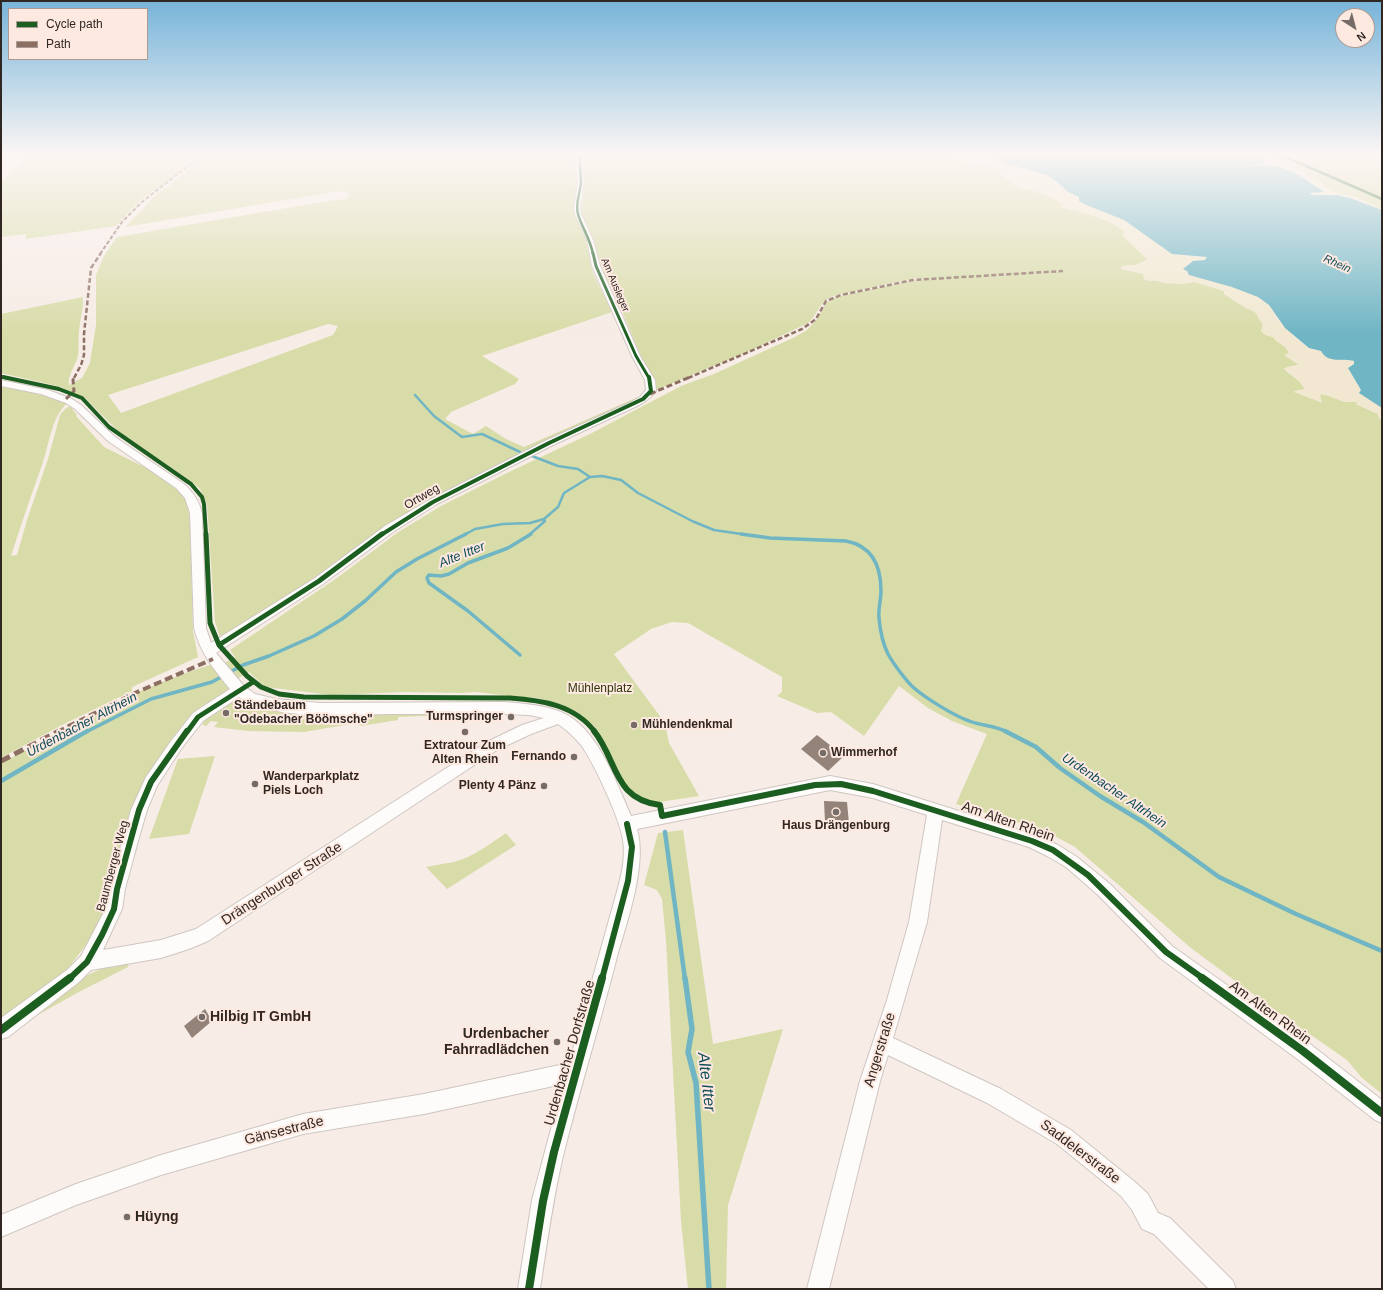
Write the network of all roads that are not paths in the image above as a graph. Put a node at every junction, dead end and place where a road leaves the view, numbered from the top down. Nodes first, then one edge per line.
1 (579, 215) edge
2 (1, 383) edge
3 (650, 394) joint
4 (208, 651) junction
5 (237, 687) junction
6 (557, 717) junction
7 (936, 810) junction
8 (627, 824) junction
9 (87, 962) junction
10 (1, 1030) edge
11 (883, 1043) junction
12 (577, 1071) junction
13 (1382, 1113) edge
14 (1, 1226) edge
15 (529, 1289) edge
16 (818, 1289) edge
17 (1225, 1289) edge

1 - 3 street, Am Ausleger
2 - 4 street
3 - 4 street, Ortweg
4 - 5 street
5 - 6 street, Urdenbacher Dorfstraße
5 - 9 street, Baumberger Weg
6 - 8 street, Urdenbacher Dorfstraße
6 - 9 street, Drängenburger Straße
7 - 8 street, Am Alten Rhein
7 - 11 street, Angerstraße
7 - 13 street, Am Alten Rhein
8 - 12 street, Urdenbacher Dorfstraße
9 - 10 street
11 - 16 street, Angerstraße
11 - 17 street, Saddelerstraße
12 - 14 street, Gänsestraße
12 - 15 street, Urdenbacher Dorfstraße

